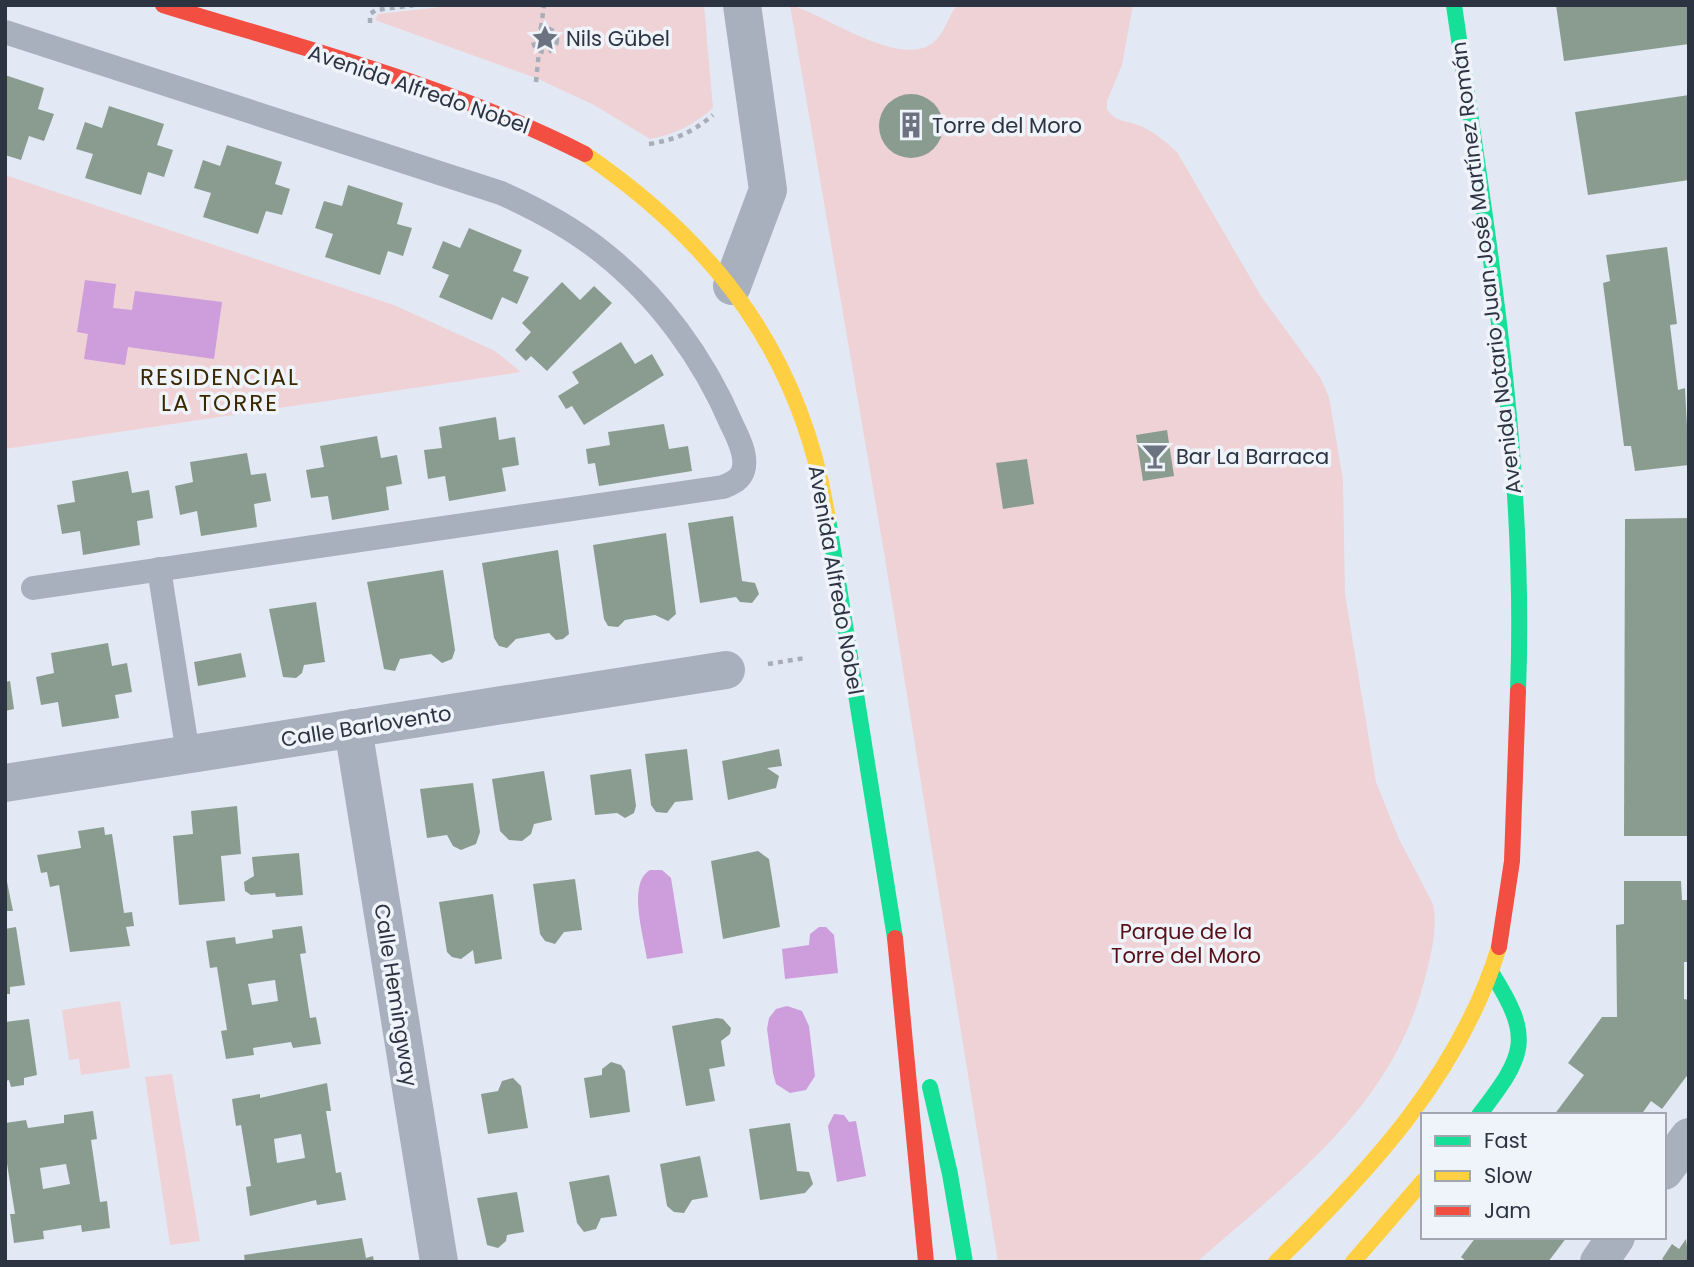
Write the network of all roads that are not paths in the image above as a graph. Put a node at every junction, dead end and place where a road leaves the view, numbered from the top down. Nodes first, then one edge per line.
1 (237, 5) edge
2 (742, 5) edge
3 (1454, 5) edge
4 (175, 9) edge
5 (5, 32) edge
6 (732, 286) junction
7 (159, 569) junction
8 (33, 588) dead end
9 (726, 670) dead end
10 (354, 728) junction
11 (188, 754) junction
12 (5, 783) edge
13 (897, 948) junction
14 (1491, 972) junction
15 (1480, 1113) edge
16 (1689, 1137) edge
17 (1666, 1168) edge
18 (1421, 1183) edge
19 (1342, 1196) junction
20 (1615, 1239) edge
21 (439, 1262) edge
22 (926, 1262) edge
23 (965, 1262) edge
24 (1259, 1262) edge
25 (1276, 1262) edge
26 (1353, 1262) edge
27 (1599, 1262) edge

1 - 4 street
2 - 6 street
3 - 14 street, Avenida Notario Juan José Martínez Román
4 - 6 street, Avenida Alfredo Nobel
5 - 7 lane
6 - 13 street, Avenida Alfredo Nobel
7 - 8 lane
7 - 11 lane
9 - 10 street, Calle Barlovento
10 - 11 street, Calle Barlovento
10 - 21 street, Calle Hemingway
11 - 12 street, Calle Barlovento
13 - 22 street, Avenida Alfredo Nobel
13 - 23 street, Avenida Alfredo Nobel
14 - 15 street
14 - 19 street, Avenida Notario Juan José Martínez Román
16 - 17 street
18 - 26 street
19 - 24 street, Avenida Notario Juan José Martínez Román
19 - 25 street, Avenida Notario Juan José Martínez Román
20 - 27 street

